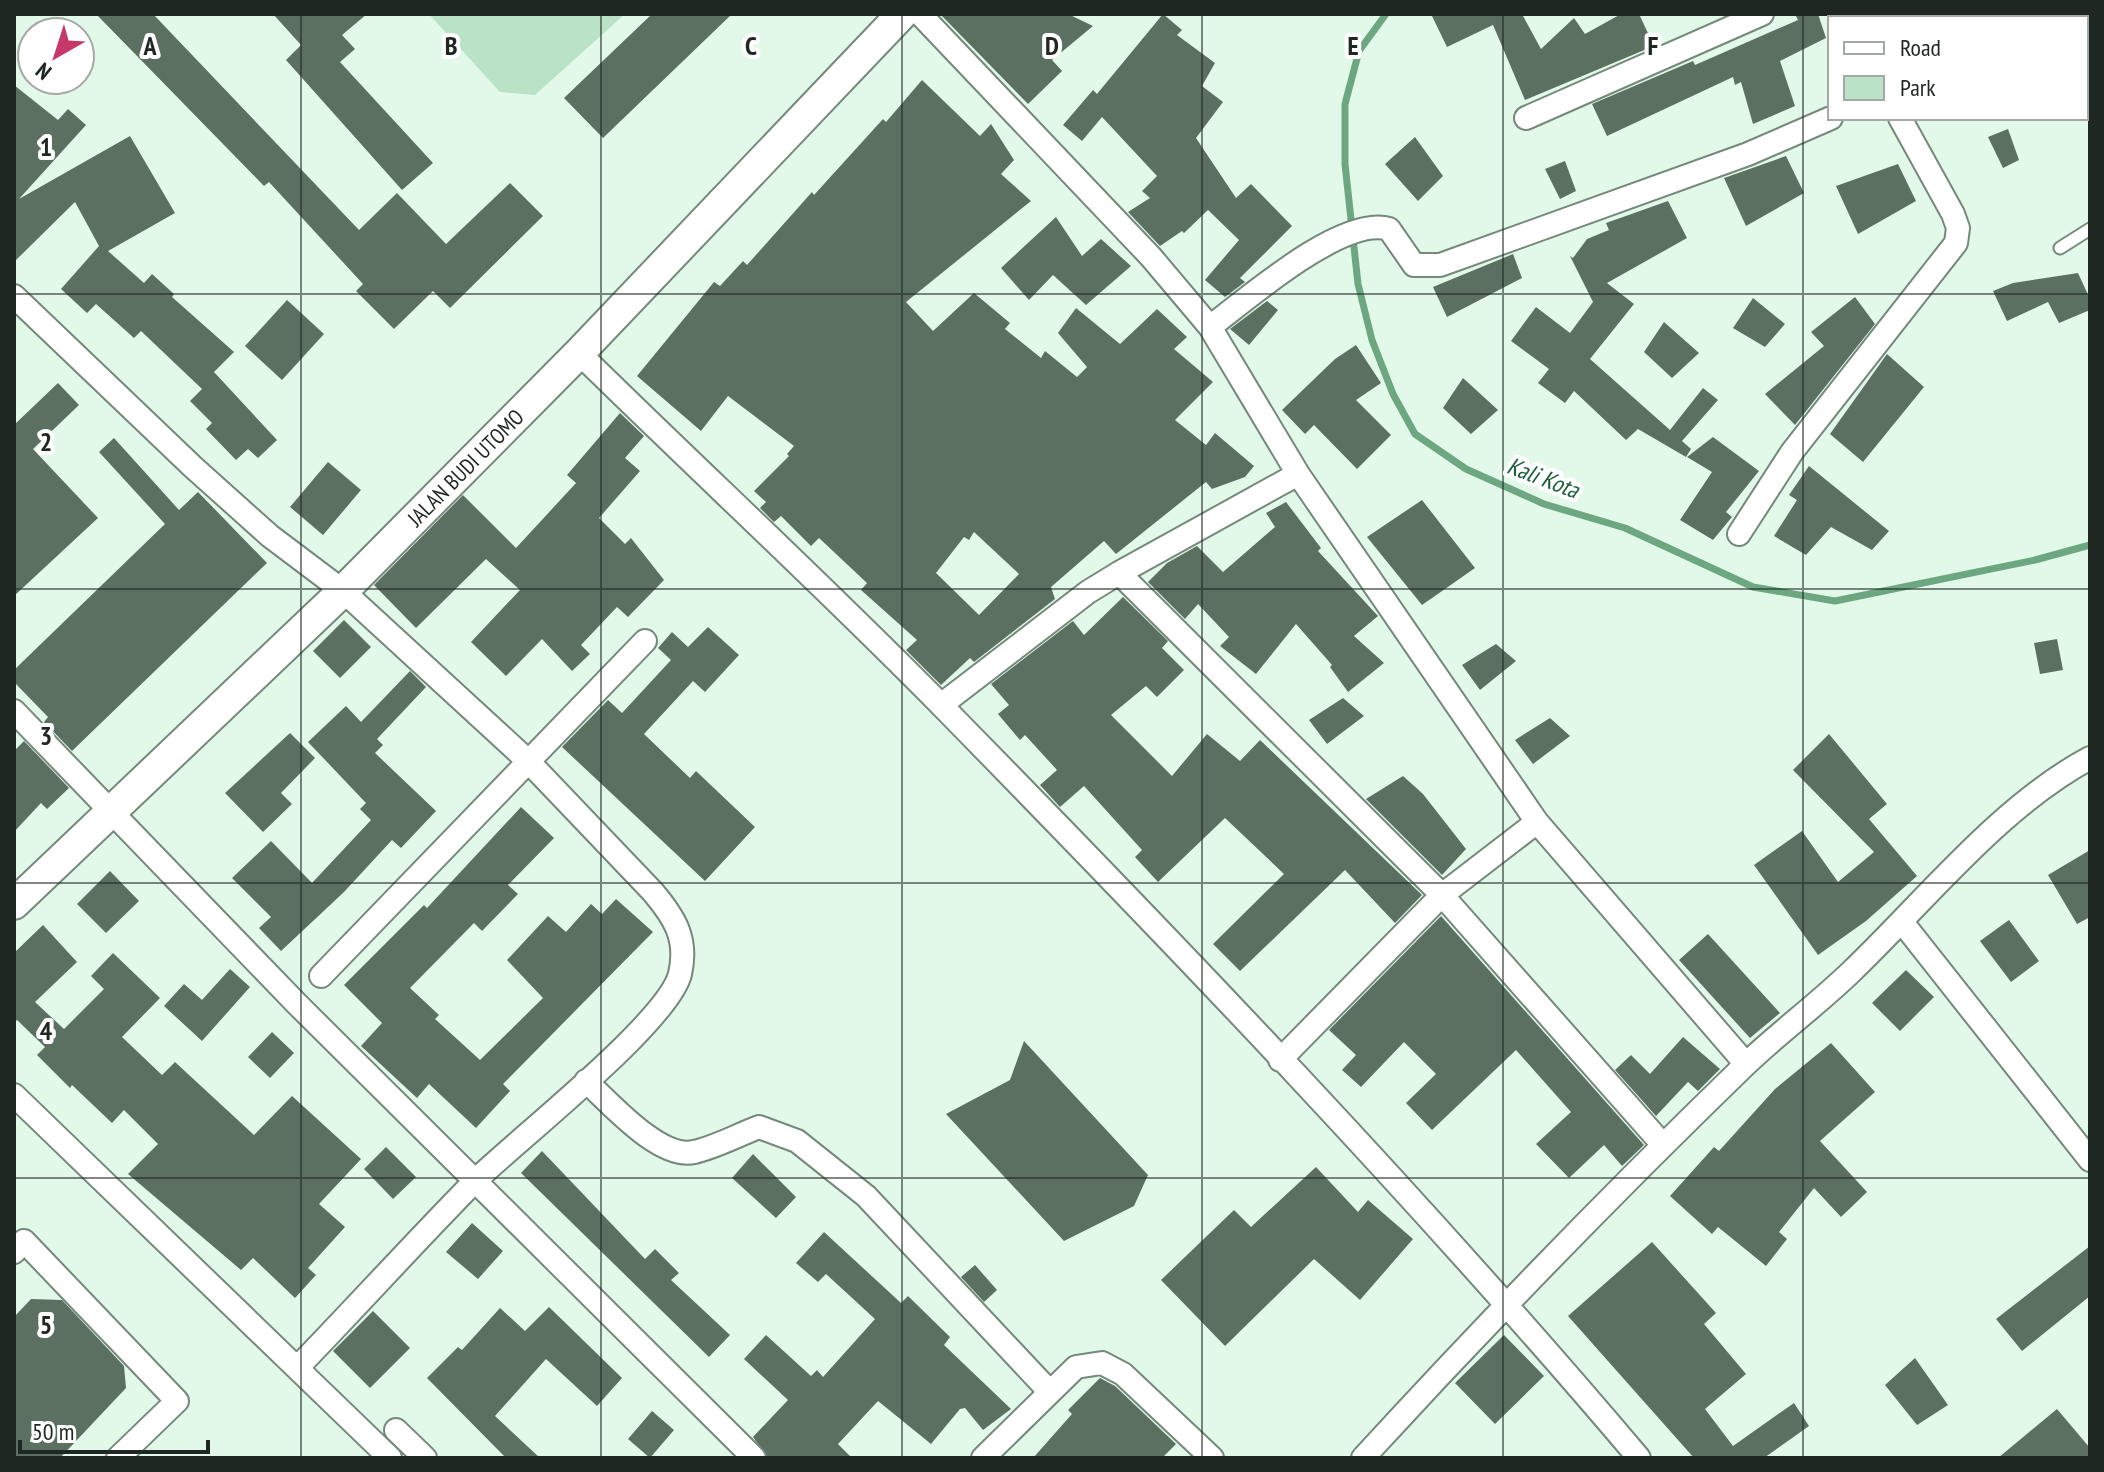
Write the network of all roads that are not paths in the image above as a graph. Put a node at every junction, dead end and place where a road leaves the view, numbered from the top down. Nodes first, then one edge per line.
1 (902, 14) edge
2 (920, 14) edge
3 (1762, 14) edge
4 (1526, 118) dead end
5 (1828, 119) edge
6 (1901, 120) edge
7 (2090, 229) edge
8 (2060, 248) dead end
9 (14, 296) edge
10 (1210, 327) junction
11 (579, 353) junction
12 (1298, 474) junction
13 (1739, 534) dead end
14 (1119, 573) junction
15 (343, 591) junction
16 (645, 641) dead end
17 (941, 705) junction
18 (14, 711) edge
19 (2090, 758) edge
20 (527, 760) junction
21 (110, 814) junction
22 (1537, 822) junction
23 (1442, 895) junction
24 (14, 904) edge
25 (1902, 922) junction
26 (321, 976) dead end
27 (1280, 1060) junction
28 (1746, 1064) junction
29 (586, 1081) junction
30 (14, 1095) edge
31 (1663, 1145) junction
32 (2090, 1160) edge
33 (476, 1180) junction
34 (14, 1252) edge
35 (1507, 1302) junction
36 (298, 1367) junction
37 (1049, 1391) junction
38 (396, 1430) dead end
39 (118, 1458) edge
40 (390, 1458) edge
41 (425, 1458) edge
42 (754, 1458) edge
43 (983, 1458) edge
44 (1212, 1458) edge
45 (1363, 1458) edge
46 (1639, 1458) edge

1 - 11 street, JALAN BUDI UTOMO
2 - 10 street
3 - 4 street
5 - 10 street
6 - 13 street
7 - 8 lane
9 - 15 street
10 - 12 street
11 - 15 street, JALAN BUDI UTOMO
11 - 17 street
12 - 14 street
12 - 22 street
14 - 17 street
14 - 23 street
15 - 20 street
15 - 21 street, JALAN BUDI UTOMO
16 - 20 street
17 - 27 street
18 - 21 street
19 - 25 street
20 - 26 street
20 - 29 street
21 - 24 street, JALAN BUDI UTOMO
21 - 33 street
22 - 23 street
22 - 28 street
23 - 27 street
23 - 31 street
25 - 28 street
25 - 32 street
27 - 35 street
28 - 31 street
29 - 33 street
29 - 37 street
30 - 36 street
31 - 35 street
33 - 36 street
33 - 42 street
34 - 39 street
35 - 45 street
35 - 46 street
36 - 40 street
37 - 43 street
37 - 44 street
38 - 41 street

